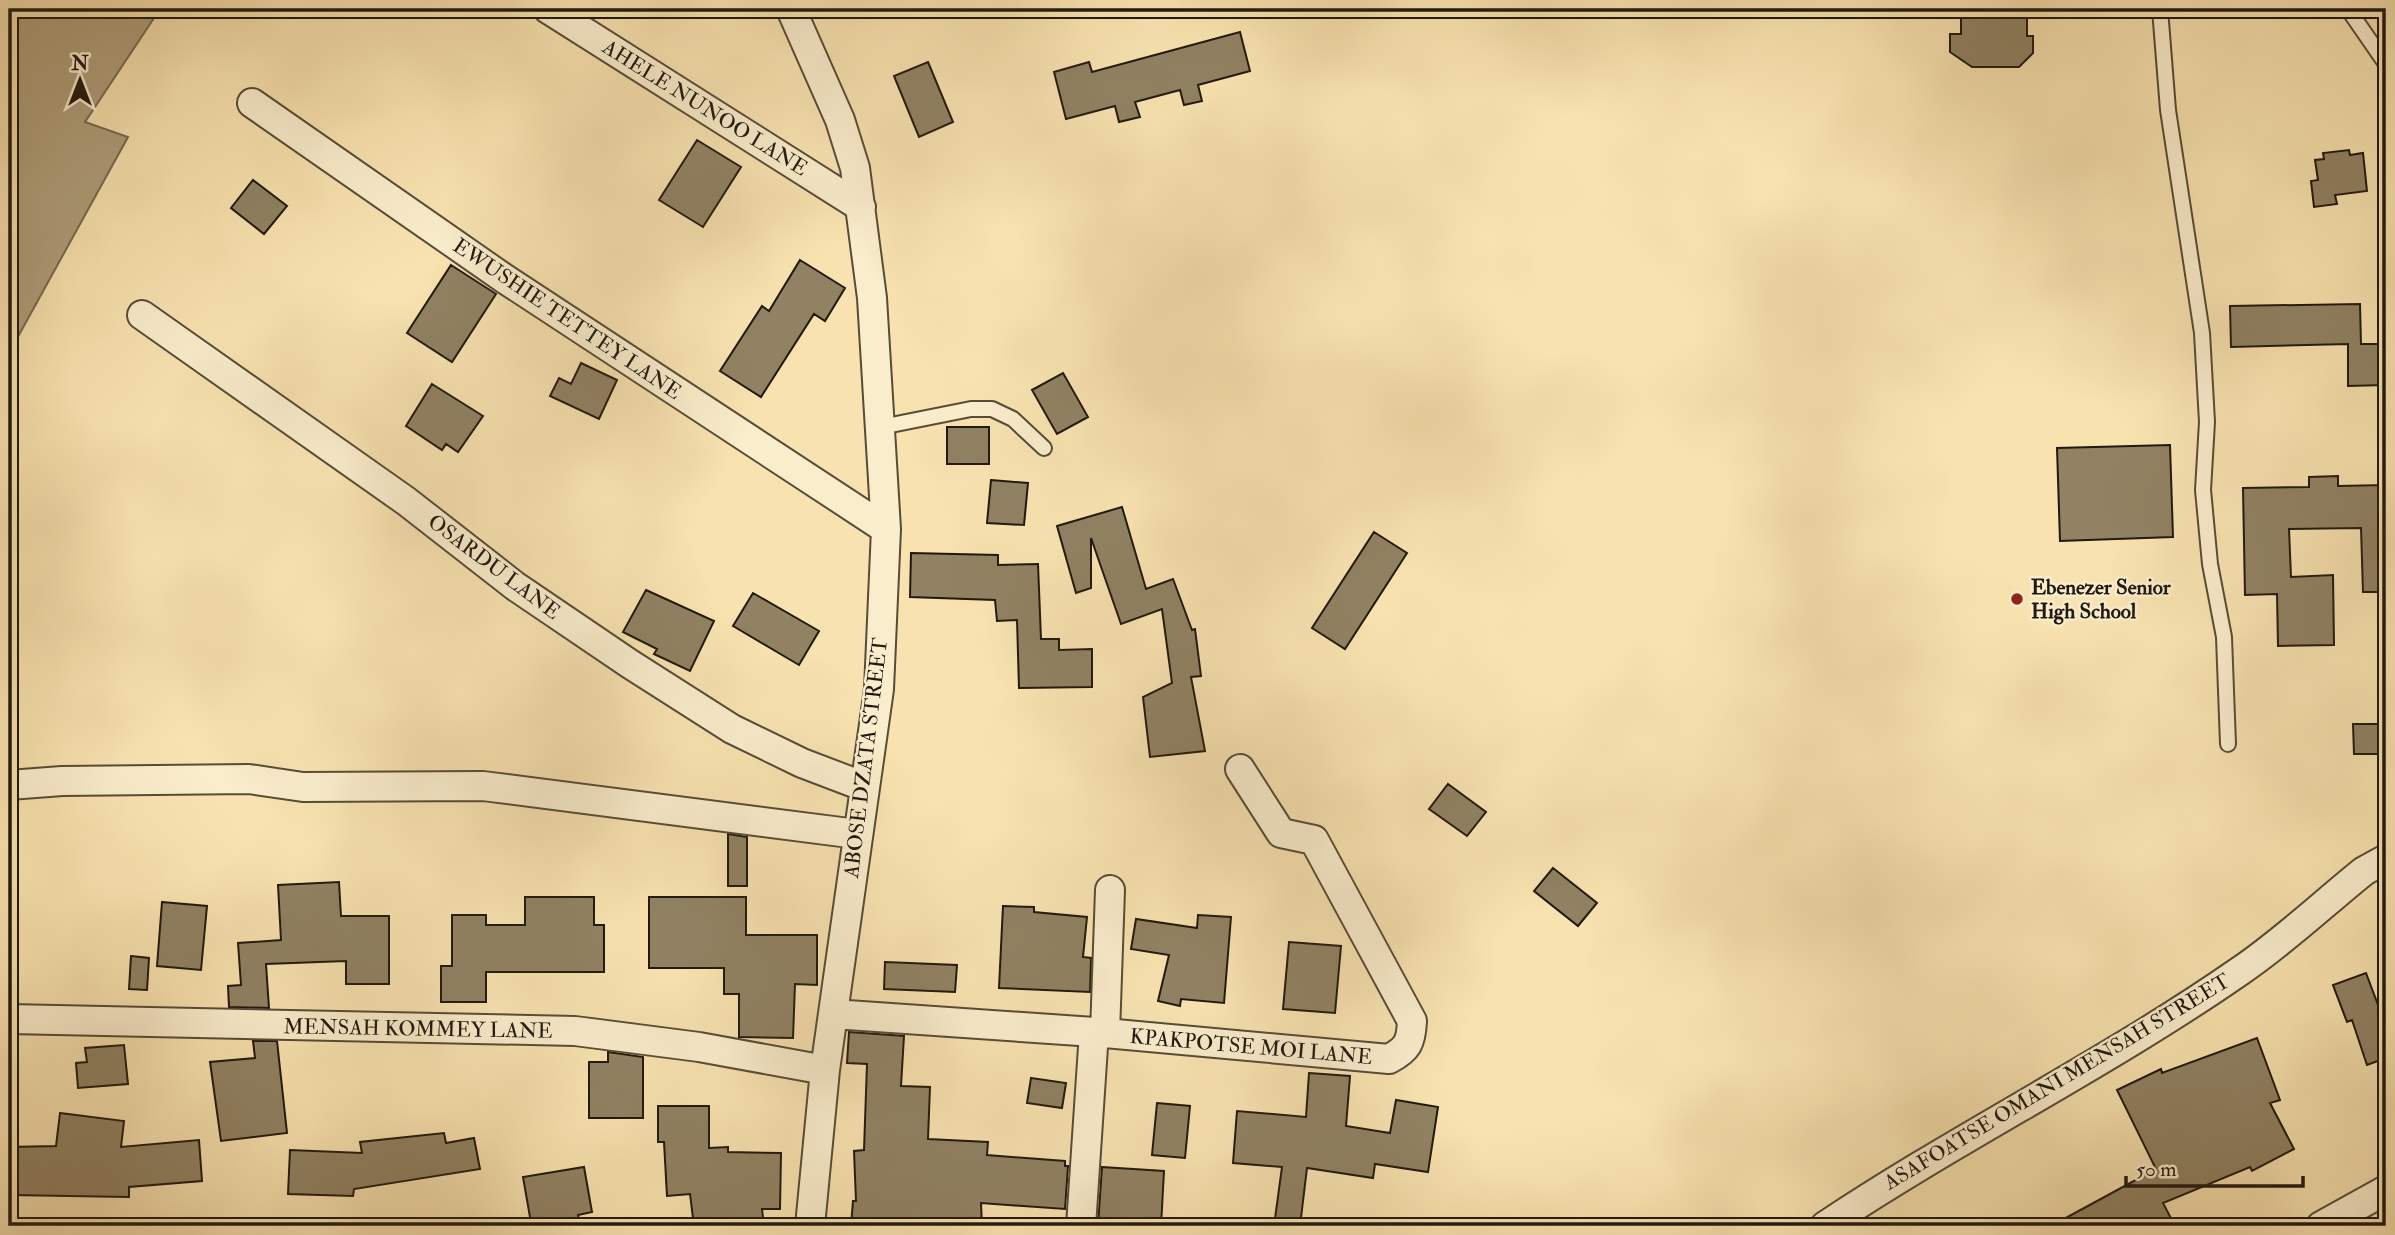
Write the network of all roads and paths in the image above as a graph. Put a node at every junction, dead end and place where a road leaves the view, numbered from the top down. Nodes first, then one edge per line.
1 (548, 9) edge
2 (791, 9) edge
3 (2160, 9) edge
4 (2348, 9) edge
5 (2386, 64) edge
6 (252, 103) dead end
7 (861, 207) junction
8 (142, 315) dead end
9 (881, 427) junction
10 (1044, 448) dead end
11 (886, 529) junction
12 (2228, 744) dead end
13 (1240, 769) dead end
14 (9, 785) edge
15 (865, 787) junction
16 (857, 834) junction
17 (2386, 859) edge
18 (1110, 890) dead end
19 (833, 1014) junction
20 (9, 1019) edge
21 (1100, 1033) junction
22 (825, 1070) junction
23 (2386, 1190) edge
24 (810, 1226) edge
25 (1081, 1226) edge
26 (1825, 1226) edge
27 (2321, 1226) edge

1 - 7 street, AHELE NUNOO LANE
2 - 7 street, ABOSE DZATA STREET
3 - 12 lane
4 - 5 lane
6 - 11 street, EWUSHIE TETTEY LANE
7 - 9 street, ABOSE DZATA STREET
8 - 15 street, OSARDU LANE
9 - 10 lane
9 - 11 street, ABOSE DZATA STREET
11 - 15 street, ABOSE DZATA STREET
13 - 21 street, KPAKPOTSE MOI LANE
14 - 16 street
15 - 16 street, ABOSE DZATA STREET
16 - 19 street, ABOSE DZATA STREET
17 - 26 street, ASAFOATSE OMANI MENSAH STREET
18 - 21 street
19 - 21 street
19 - 22 street, ABOSE DZATA STREET
20 - 22 street, MENSAH KOMMEY LANE
21 - 25 street
22 - 24 street, ABOSE DZATA STREET
23 - 27 street

